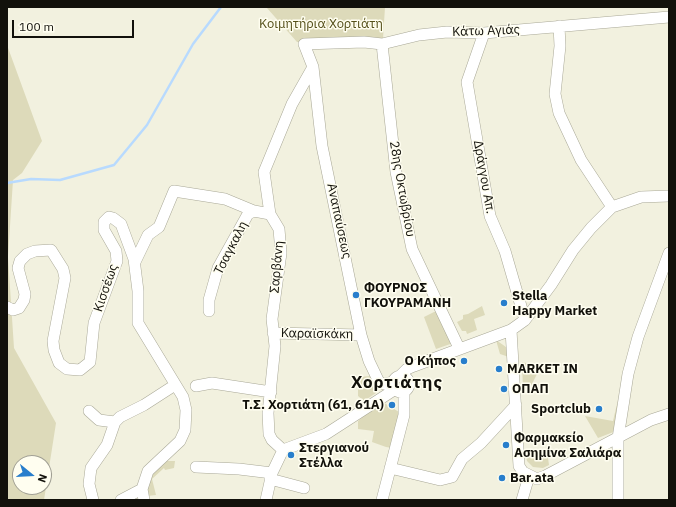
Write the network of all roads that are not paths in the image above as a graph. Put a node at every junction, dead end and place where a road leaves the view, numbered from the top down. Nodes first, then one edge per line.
1 (669, 17) edge
2 (559, 26) junction
3 (484, 33) junction
4 (304, 44) joint
5 (382, 44) junction
6 (313, 67) junction
7 (669, 196) edge
8 (612, 207) junction
9 (254, 211) junction
10 (270, 214) junction
11 (669, 253) edge
12 (135, 262) junction
13 (7, 307) edge
14 (209, 311) dead end
15 (524, 320) junction
16 (511, 330) junction
17 (273, 332) junction
18 (361, 335) junction
19 (459, 348) junction
20 (175, 385) junction
21 (398, 385) junction
22 (196, 386) dead end
23 (271, 392) junction
24 (516, 405) junction
25 (88, 411) dead end
26 (669, 414) edge
27 (115, 422) junction
28 (618, 438) junction
29 (283, 450) junction
30 (196, 467) dead end
31 (390, 468) junction
32 (271, 476) junction
33 (528, 476) junction
34 (304, 488) dead end
35 (143, 494) edge
36 (94, 500) edge
37 (121, 500) edge
38 (266, 500) edge
39 (382, 500) edge
40 (522, 500) edge
41 (618, 500) edge

1 - 2 street, Κάτω Αγιάς
2 - 3 street, Κάτω Αγιάς
2 - 8 street
3 - 5 street, Κάτω Αγιάς
3 - 15 street, Δράγγου Απ.
4 - 5 street, Κάτω Αγιάς
4 - 6 street, Αναπαύσεως
5 - 19 street, 28ης Οκτωβρίου
6 - 10 street, Σαρβάνη
6 - 18 street, Αναπαύσεως
7 - 8 street
8 - 15 street
9 - 10 street
9 - 12 street
9 - 14 street, Τσαγκαλη
10 - 17 street, Σαρβάνη
11 - 28 street
12 - 13 street, Κισσέως
12 - 20 street, Κισσέως
15 - 16 street
16 - 19 street
16 - 24 street
17 - 18 street, Καραϊσκάκη
17 - 23 street, Σαρβάνη
18 - 21 street, Αναπαύσεως
19 - 21 street
20 - 27 street
20 - 35 street, Κισσέως
21 - 29 street
21 - 31 street
22 - 23 street
23 - 29 street, Σαρβάνη
24 - 31 street
24 - 33 street
25 - 27 street
26 - 28 street
27 - 36 street
28 - 33 street
28 - 41 street
29 - 32 street
30 - 32 street
31 - 39 street
32 - 34 street
32 - 38 street
33 - 40 street
35 - 37 street

